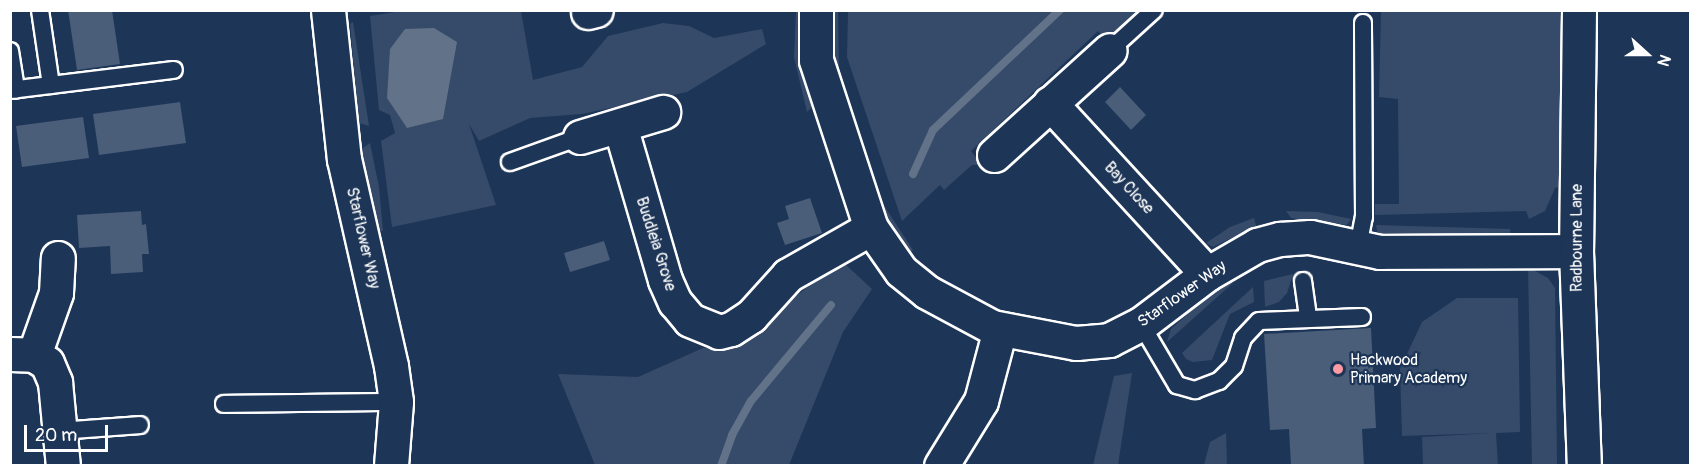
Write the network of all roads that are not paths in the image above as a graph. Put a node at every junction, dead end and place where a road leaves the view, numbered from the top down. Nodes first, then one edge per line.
1 (40, 10) edge
2 (328, 10) edge
3 (816, 10) edge
4 (1154, 10) edge
5 (1579, 10) edge
6 (1363, 22) dead end
7 (1110, 50) joint
8 (10, 51) edge
9 (174, 70) dead end
10 (51, 85) junction
11 (13, 90) edge
12 (1050, 103) junction
13 (663, 112) dead end
14 (620, 126) junction
15 (580, 137) joint
16 (994, 155) dead end
17 (510, 162) dead end
18 (871, 228) junction
19 (1358, 247) junction
20 (1576, 251) junction
21 (58, 258) dead end
22 (1207, 274) junction
23 (1303, 281) dead end
24 (1362, 317) dead end
25 (1308, 318) junction
26 (1142, 324) junction
27 (1000, 329) junction
28 (22, 355) edge
29 (396, 402) junction
30 (224, 404) dead end
31 (140, 425) dead end
32 (60, 431) junction
33 (63, 465) edge
34 (391, 465) edge
35 (941, 465) edge
36 (1584, 465) edge

1 - 10 lane
2 - 29 street, Starflower Way
3 - 18 street, Starflower Way
4 - 7 lane
5 - 20 street, Radbourne Lane
6 - 19 lane
7 - 12 street
8 - 11 lane
9 - 10 lane
10 - 11 lane
12 - 16 street
12 - 22 street, Bay Close
13 - 14 street
14 - 15 street
14 - 18 street, Buddleia Grove
15 - 17 lane
18 - 27 street, Starflower Way
19 - 20 street, Starflower Way
19 - 22 street, Starflower Way
20 - 36 street, Radbourne Lane
21 - 28 street
22 - 26 street, Starflower Way
23 - 25 lane
24 - 25 lane
25 - 26 lane
26 - 27 street, Starflower Way
27 - 35 street
28 - 32 street
29 - 30 lane
29 - 34 street, Starflower Way
31 - 32 lane
32 - 33 street

